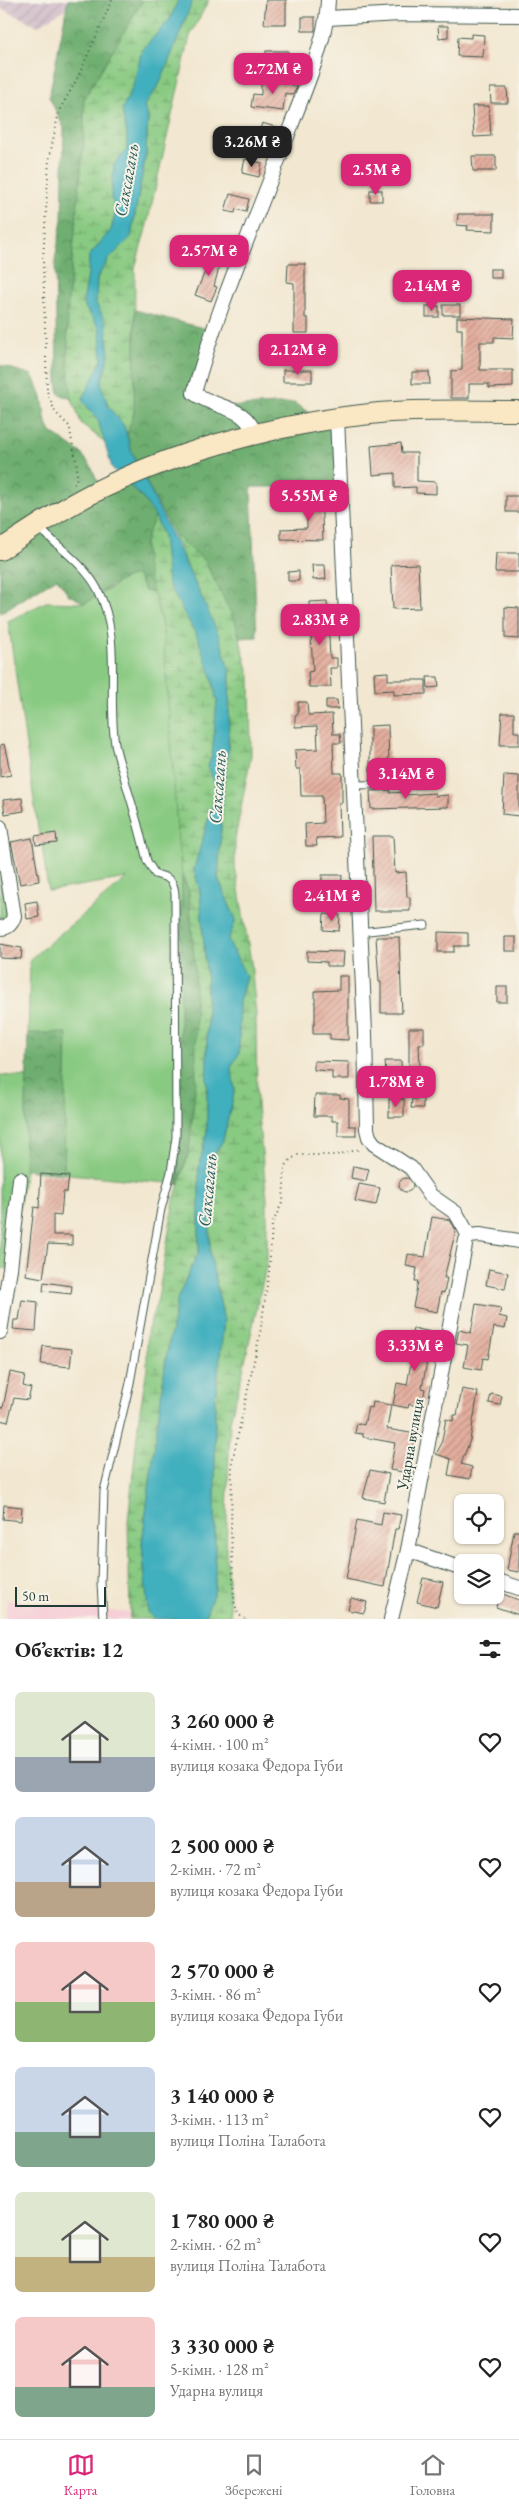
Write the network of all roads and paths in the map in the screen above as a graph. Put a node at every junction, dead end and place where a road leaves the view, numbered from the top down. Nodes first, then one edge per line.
1 (112, 0) edge
2 (328, 0) edge
3 (400, 7) edge
4 (519, 15) edge
5 (328, 18) junction
6 (519, 411) edge
7 (337, 418) junction
8 (256, 436) junction
9 (70, 488) dead end
10 (38, 526) junction
11 (0, 550) edge
12 (423, 784) dead end
13 (353, 785) junction
14 (0, 827) edge
15 (425, 925) dead end
16 (0, 928) edge
17 (359, 932) junction
18 (374, 1144) junction
19 (20, 1179) dead end
20 (469, 1236) junction
21 (519, 1241) edge
22 (0, 1332) edge
23 (408, 1550) junction
24 (454, 1566) edge
25 (504, 1583) edge
26 (519, 1588) edge
27 (103, 1619) edge
28 (245, 1619) edge
29 (391, 1619) edge

1 - 9 path
2 - 5 street
3 - 4 street
3 - 5 street
5 - 8 street
6 - 7 street
7 - 8 street
7 - 13 street
8 - 10 street
10 - 11 street
10 - 27 lane
12 - 13 lane
13 - 17 street
14 - 16 street
15 - 17 lane
17 - 18 street
18 - 20 street
18 - 28 path
19 - 22 street
20 - 21 street
20 - 23 street, Ударна вулиця
23 - 24 street
23 - 29 street, Ударна вулиця
25 - 26 street

